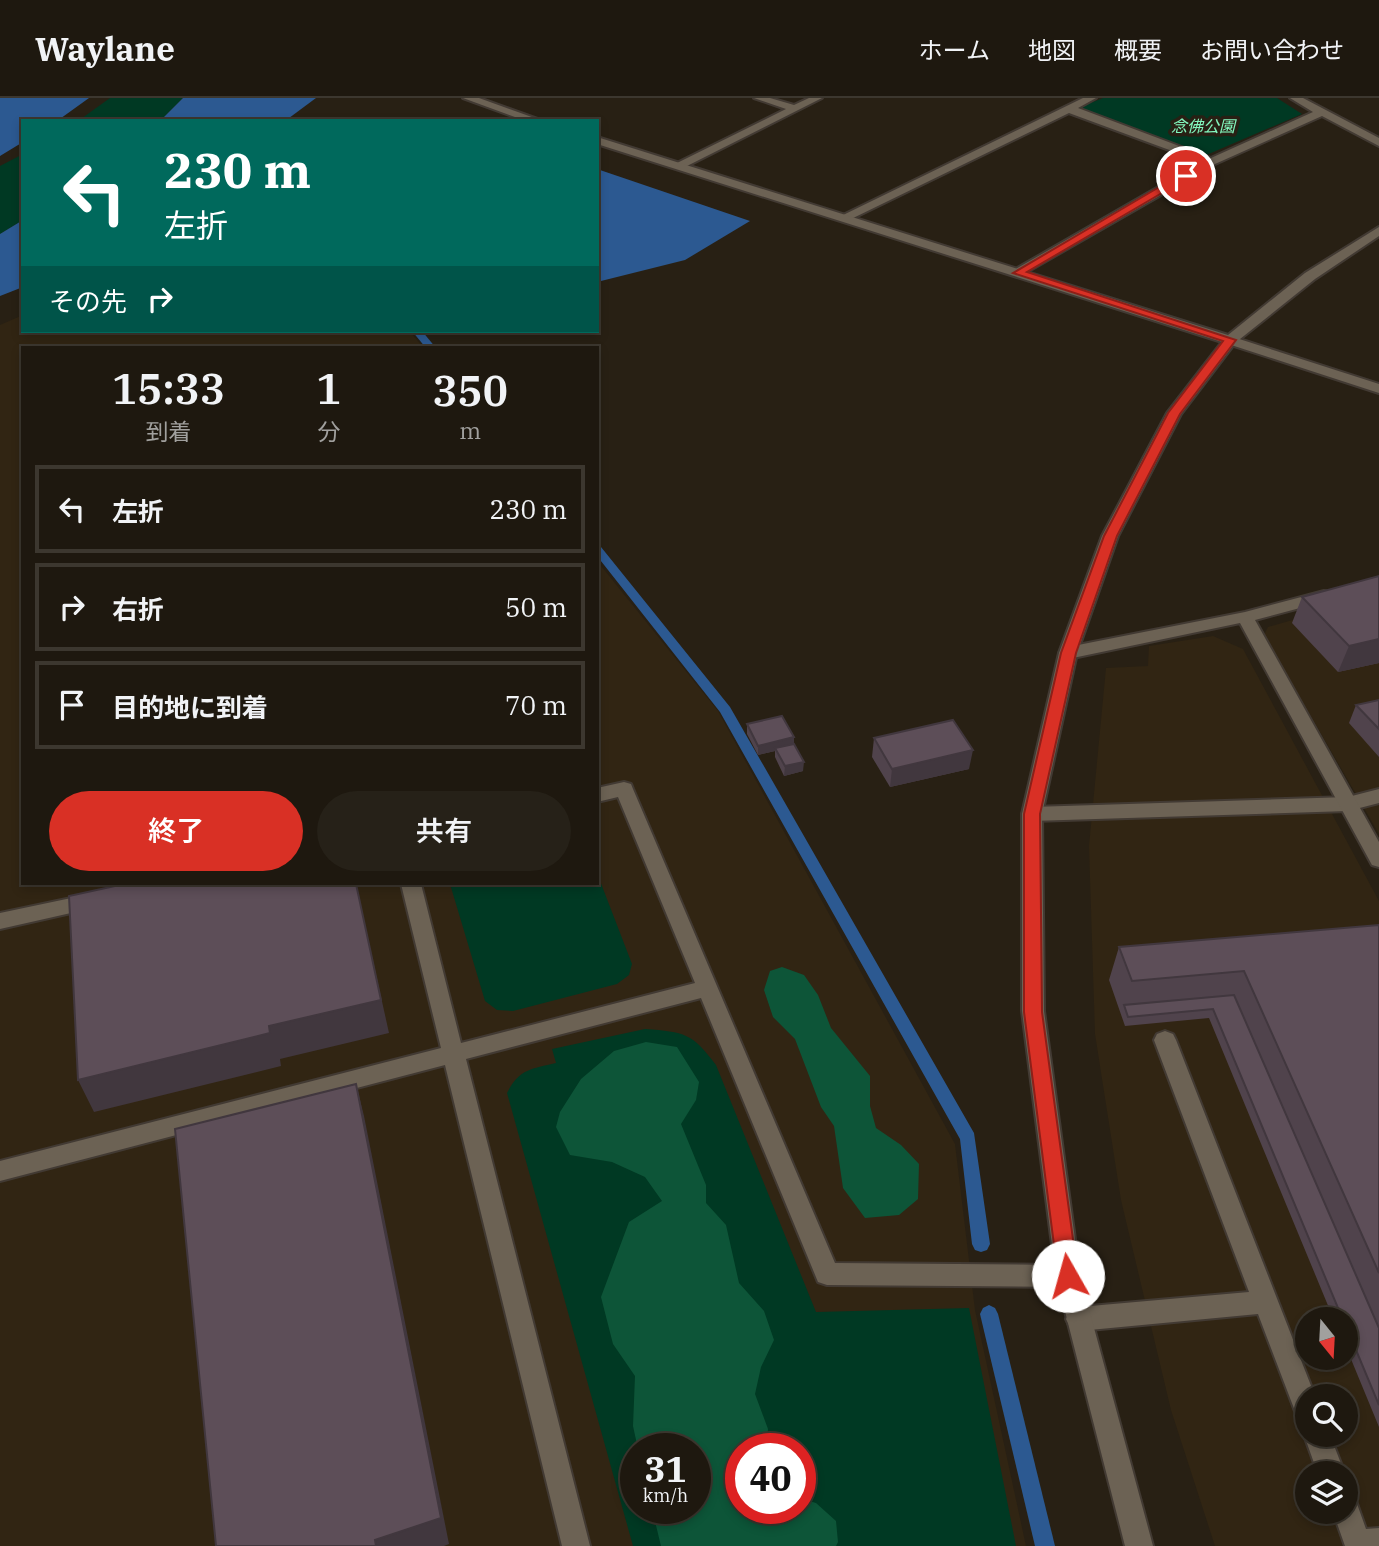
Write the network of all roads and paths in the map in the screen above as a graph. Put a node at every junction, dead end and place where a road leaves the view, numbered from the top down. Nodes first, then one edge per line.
1 (468, 98) edge
2 (759, 98) edge
3 (817, 98) edge
4 (1091, 98) edge
5 (1296, 98) edge
6 (793, 108) junction
7 (1067, 108) junction
8 (1322, 112) junction
9 (532, 119) edge
10 (599, 141) edge
11 (1379, 143) edge
12 (1210, 162) junction
13 (679, 166) junction
14 (843, 218) junction
15 (1379, 231) edge
16 (1018, 273) junction
17 (1230, 340) junction
18 (1379, 389) edge
19 (1339, 592) edge
20 (1245, 617) junction
21 (1068, 653) junction
22 (599, 795) edge
23 (1379, 796) edge
24 (1348, 804) junction
25 (1032, 814) junction
26 (1379, 860) edge
27 (411, 885) edge
28 (108, 898) edge
29 (0, 921) edge
30 (707, 989) junction
31 (1165, 1040) dead end
32 (453, 1054) junction
33 (0, 1171) edge
34 (1068, 1276) junction
35 (1266, 1302) junction
36 (1079, 1320) junction
37 (1297, 1384) edge
38 (1351, 1524) edge
39 (1379, 1542) edge
40 (576, 1546) edge
41 (1139, 1546) edge

1 - 9 street
2 - 6 street
3 - 6 street
4 - 7 street
5 - 8 street
6 - 13 street
7 - 12 street
7 - 14 street
8 - 11 street
8 - 12 street
10 - 13 street
12 - 16 street
13 - 14 street
14 - 16 street
15 - 17 street
16 - 17 street
17 - 18 street
17 - 21 street
19 - 20 street
20 - 21 street
20 - 24 street
21 - 25 street
22 - 30 street
23 - 24 street
24 - 25 street
24 - 26 street
25 - 34 street
27 - 32 street
28 - 29 street
30 - 32 street
30 - 34 street
31 - 35 street
32 - 33 street
32 - 40 street
34 - 36 street
35 - 36 street
35 - 37 street
36 - 41 street
38 - 39 street

